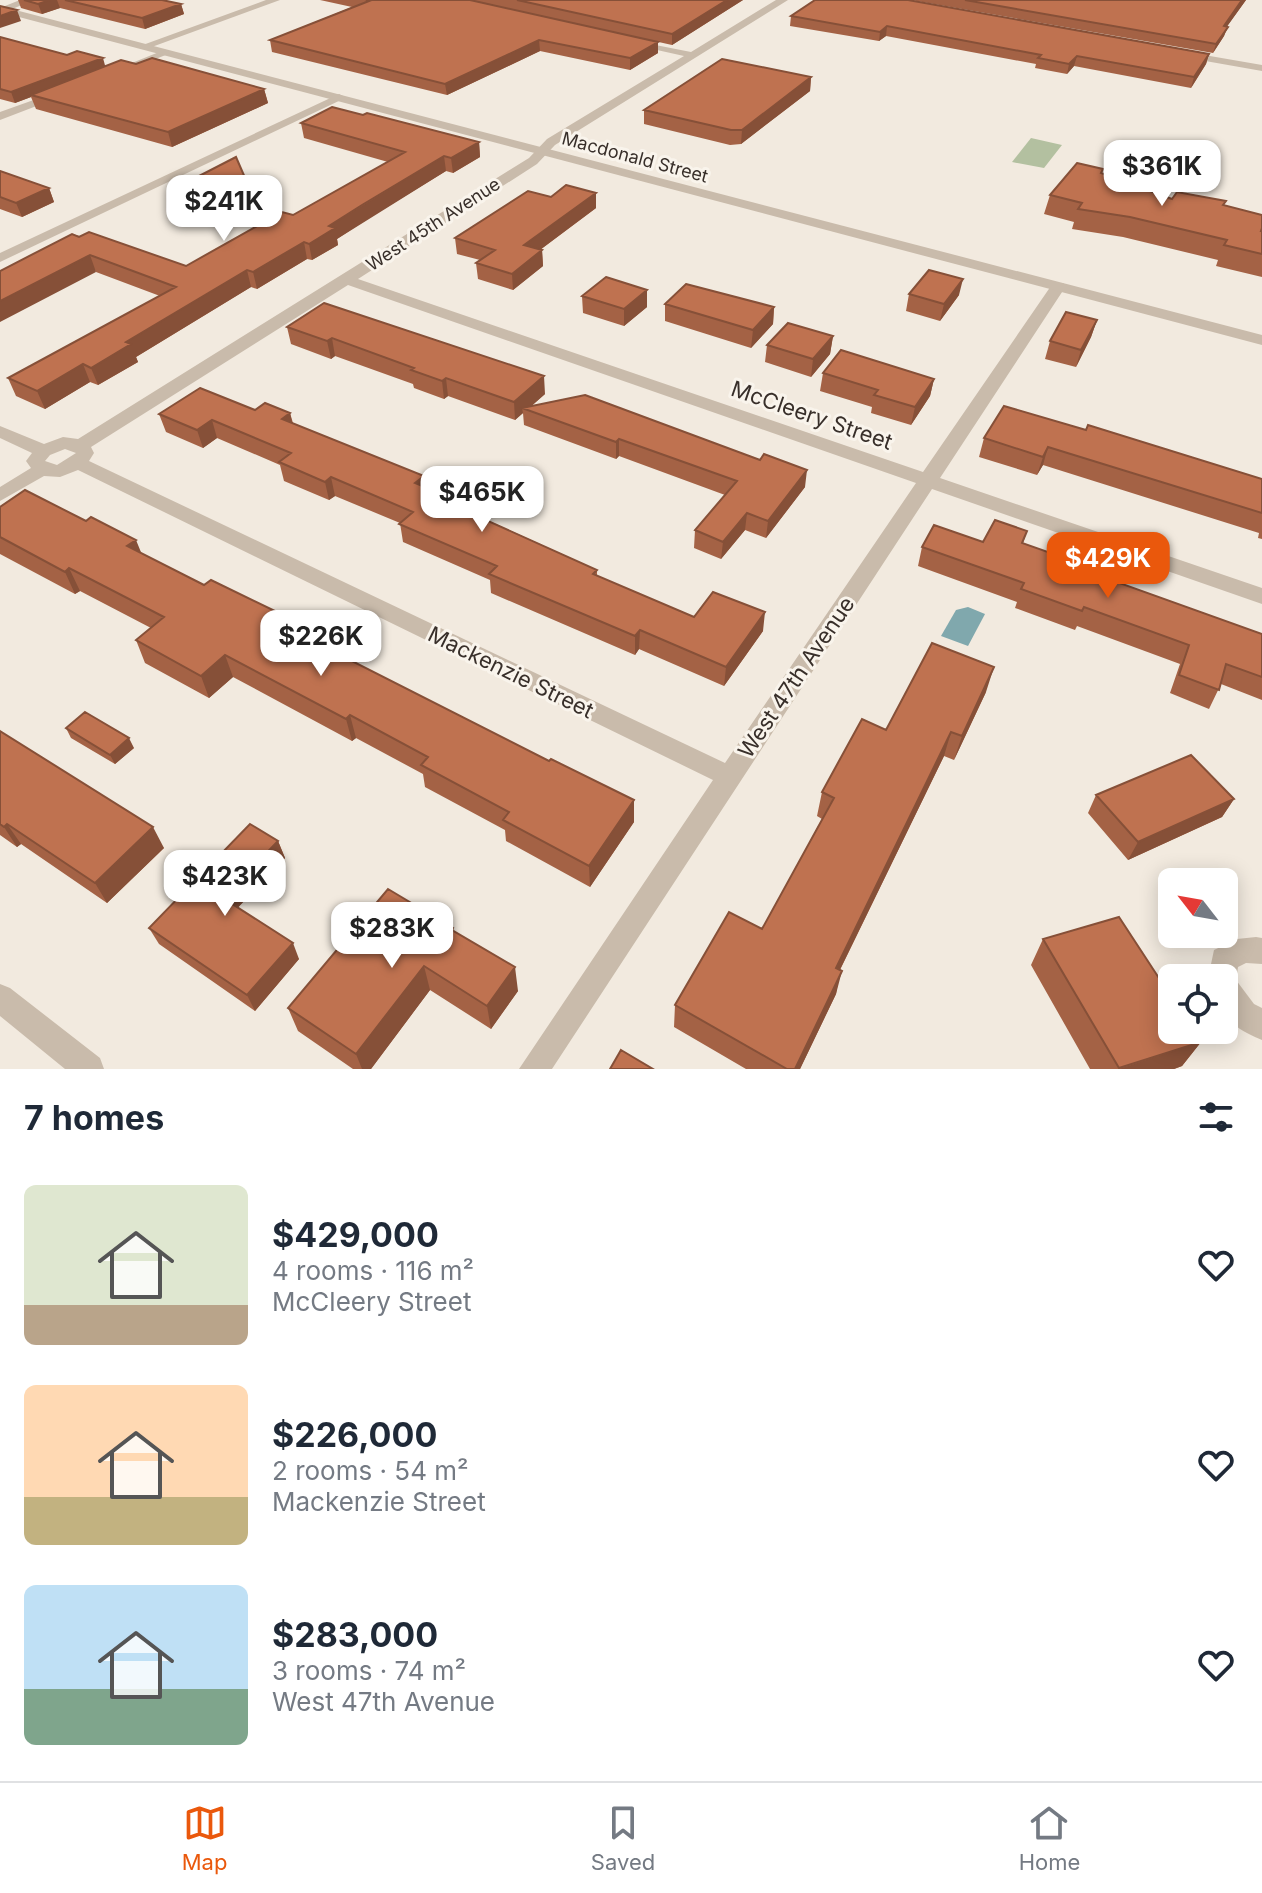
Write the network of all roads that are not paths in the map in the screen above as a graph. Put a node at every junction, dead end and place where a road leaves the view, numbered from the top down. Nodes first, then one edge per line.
1 (29, 0) edge
2 (275, 0) edge
3 (783, 0) edge
4 (1, 10) edge
5 (627, 40) edge
6 (145, 46) junction
7 (1163, 51) edge
8 (168, 52) junction
9 (692, 55) junction
10 (1260, 65) edge
11 (109, 74) edge
12 (69, 89) edge
13 (339, 97) junction
14 (0, 116) edge
15 (542, 152) junction
16 (0, 258) edge
17 (347, 280) junction
18 (1058, 286) junction
19 (1262, 340) edge
20 (0, 431) edge
21 (79, 454) junction
22 (43, 460) junction
23 (927, 480) junction
24 (0, 495) edge
25 (1262, 596) edge
26 (728, 776) junction
27 (1262, 951) edge
28 (1224, 964) edge
29 (0, 998) edge
30 (1238, 1006) edge
31 (1262, 1025) edge
32 (89, 1069) edge
33 (534, 1069) edge

1 - 4 street
2 - 6 street
3 - 9 street, West 45th Avenue
4 - 6 street, Macdonald Street
5 - 9 street
6 - 8 street, Macdonald Street
7 - 10 street
8 - 11 street
8 - 13 street, Macdonald Street
9 - 15 street, West 45th Avenue
12 - 14 street
13 - 15 street, Macdonald Street
13 - 16 street
15 - 17 street, West 45th Avenue
15 - 18 street, Macdonald Street
17 - 21 street, West 45th Avenue
17 - 23 street, McCleery Street
18 - 19 street, Macdonald Street
18 - 23 street, West 47th Avenue
20 - 22 street
21 - 22 street
21 - 26 street, Mackenzie Street
22 - 24 street
23 - 25 street, McCleery Street
23 - 26 street, West 47th Avenue
26 - 33 street, West 47th Avenue
27 - 28 street
29 - 32 street
30 - 31 street

